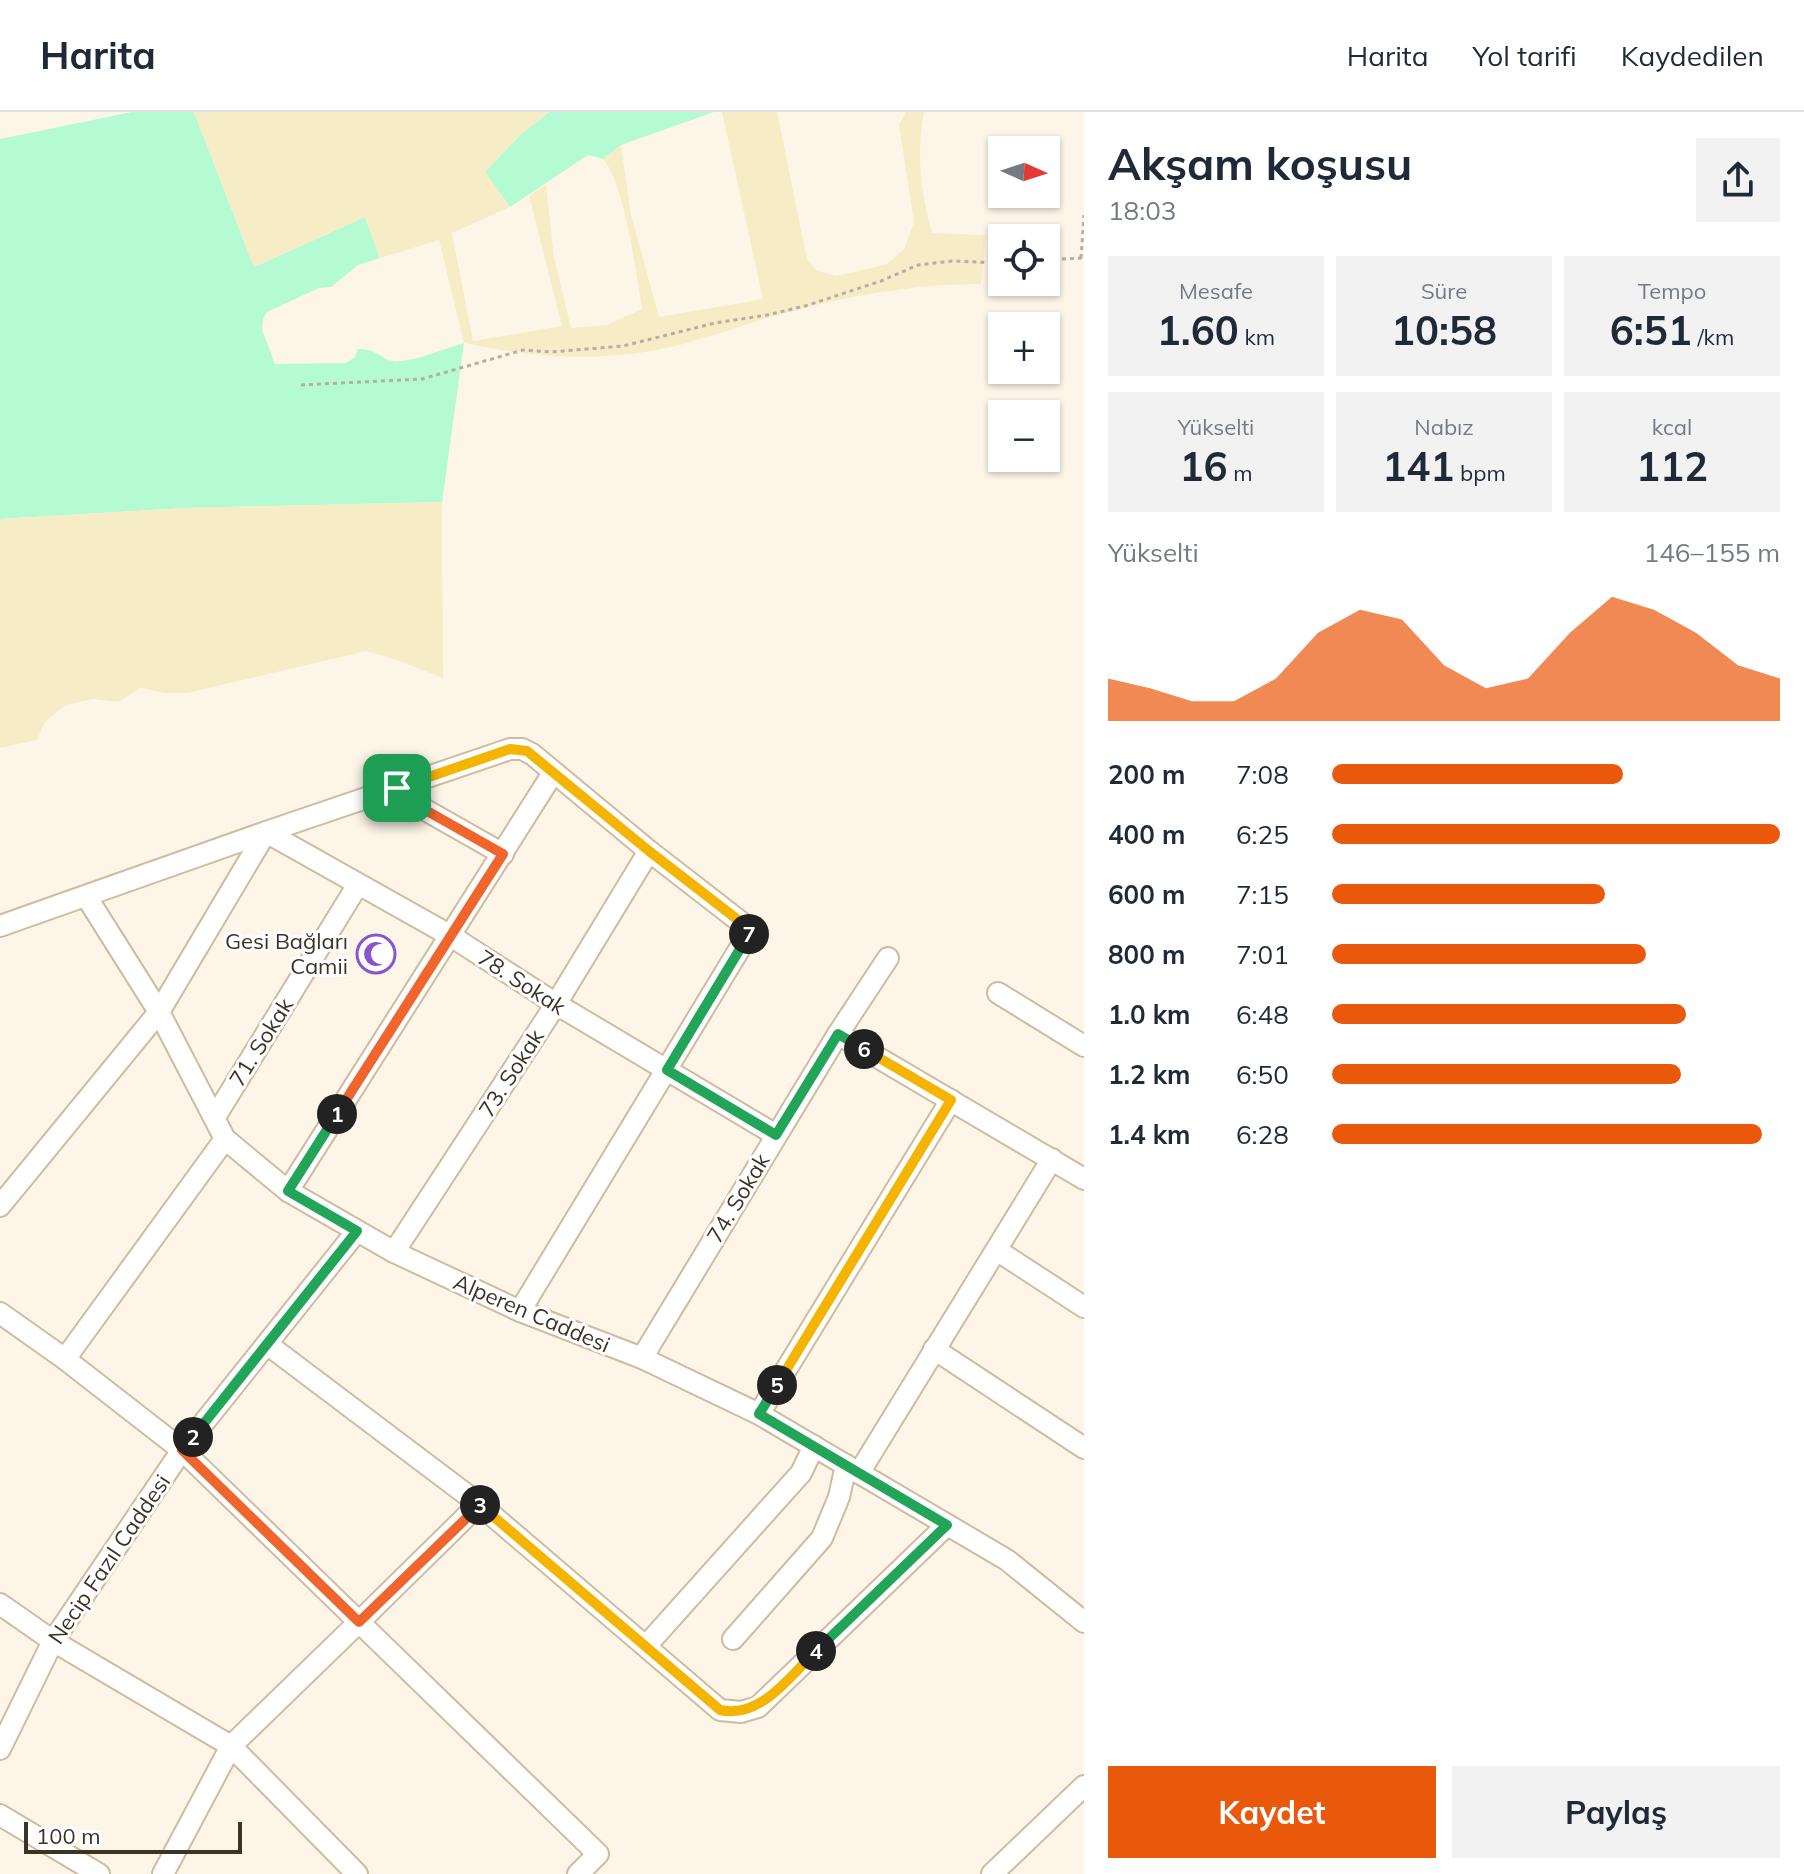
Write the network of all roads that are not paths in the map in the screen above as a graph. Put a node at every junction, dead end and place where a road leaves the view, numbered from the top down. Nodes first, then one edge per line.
1 (553, 773) junction
2 (397, 788) junction
3 (266, 832) junction
4 (649, 851) junction
5 (503, 854) junction
6 (357, 886) junction
7 (86, 896) junction
8 (0, 926) edge
9 (451, 936) junction
10 (888, 958) dead end
11 (998, 993) dead end
12 (556, 1004) junction
13 (159, 1012) junction
14 (838, 1034) junction
15 (1084, 1046) edge
16 (667, 1070) junction
17 (951, 1100) junction
18 (215, 1117) junction
19 (776, 1135) junction
20 (225, 1139) junction
21 (1052, 1159) junction
22 (1084, 1179) edge
23 (288, 1191) junction
24 (0, 1206) edge
25 (357, 1231) junction
26 (998, 1251) junction
27 (394, 1252) junction
28 (1084, 1307) edge
29 (520, 1311) junction
30 (0, 1313) edge
31 (267, 1344) junction
32 (934, 1349) junction
33 (642, 1358) junction
34 (65, 1359) junction
35 (759, 1414) junction
36 (814, 1446) junction
37 (1084, 1448) edge
38 (182, 1450) junction
39 (853, 1469) junction
40 (479, 1504) junction
41 (947, 1525) junction
42 (0, 1604) edge
43 (359, 1622) junction
44 (1084, 1622) edge
45 (733, 1639) dead end
46 (53, 1641) junction
47 (646, 1646) junction
48 (231, 1746) junction
49 (0, 1749) edge
50 (1084, 1786) edge
51 (0, 1815) edge
52 (99, 1874) edge
53 (163, 1874) edge
54 (357, 1874) edge
55 (578, 1874) edge
56 (992, 1874) edge

1 - 2 street
1 - 4 street
1 - 5 street
2 - 3 street
2 - 5 street
3 - 6 street, 78. Sokak
3 - 7 street
3 - 13 street
4 - 12 street, 73. Sokak
4 - 16 street
5 - 9 street
6 - 9 street, 78. Sokak
6 - 18 street, 71. Sokak
7 - 8 street
7 - 13 street, Alperen Caddesi
9 - 12 street, 78. Sokak
9 - 23 street
10 - 14 street, 74. Sokak
11 - 15 street
12 - 16 street, 78. Sokak
12 - 27 street, 73. Sokak
13 - 18 street, Alperen Caddesi
13 - 24 street
14 - 17 street
14 - 19 street, 74. Sokak
16 - 19 street, 78. Sokak
16 - 29 street
17 - 21 street
17 - 35 street
18 - 20 street, Alperen Caddesi
19 - 33 street, 74. Sokak
20 - 23 street, Alperen Caddesi
20 - 34 street
21 - 22 street
21 - 26 street
23 - 25 street, Alperen Caddesi
25 - 27 street, Alperen Caddesi
25 - 31 street, Necip Fazıl Caddesi
26 - 28 street
26 - 32 street
27 - 29 street, Alperen Caddesi
29 - 33 street, Alperen Caddesi
30 - 34 street
31 - 38 street, Necip Fazıl Caddesi
31 - 40 street
32 - 37 street
32 - 39 street
33 - 35 street, Alperen Caddesi
34 - 38 street
35 - 36 street, Alperen Caddesi
36 - 39 street, Alperen Caddesi
36 - 47 street
38 - 43 street
38 - 46 street, Necip Fazıl Caddesi
39 - 41 street, Alperen Caddesi
39 - 45 street
40 - 43 street
40 - 47 street
41 - 44 street, Alperen Caddesi
41 - 47 street
42 - 46 street
43 - 48 street
43 - 55 street
46 - 48 street
46 - 49 street, Necip Fazıl Caddesi
48 - 53 street
48 - 54 street
50 - 56 street
51 - 52 street

